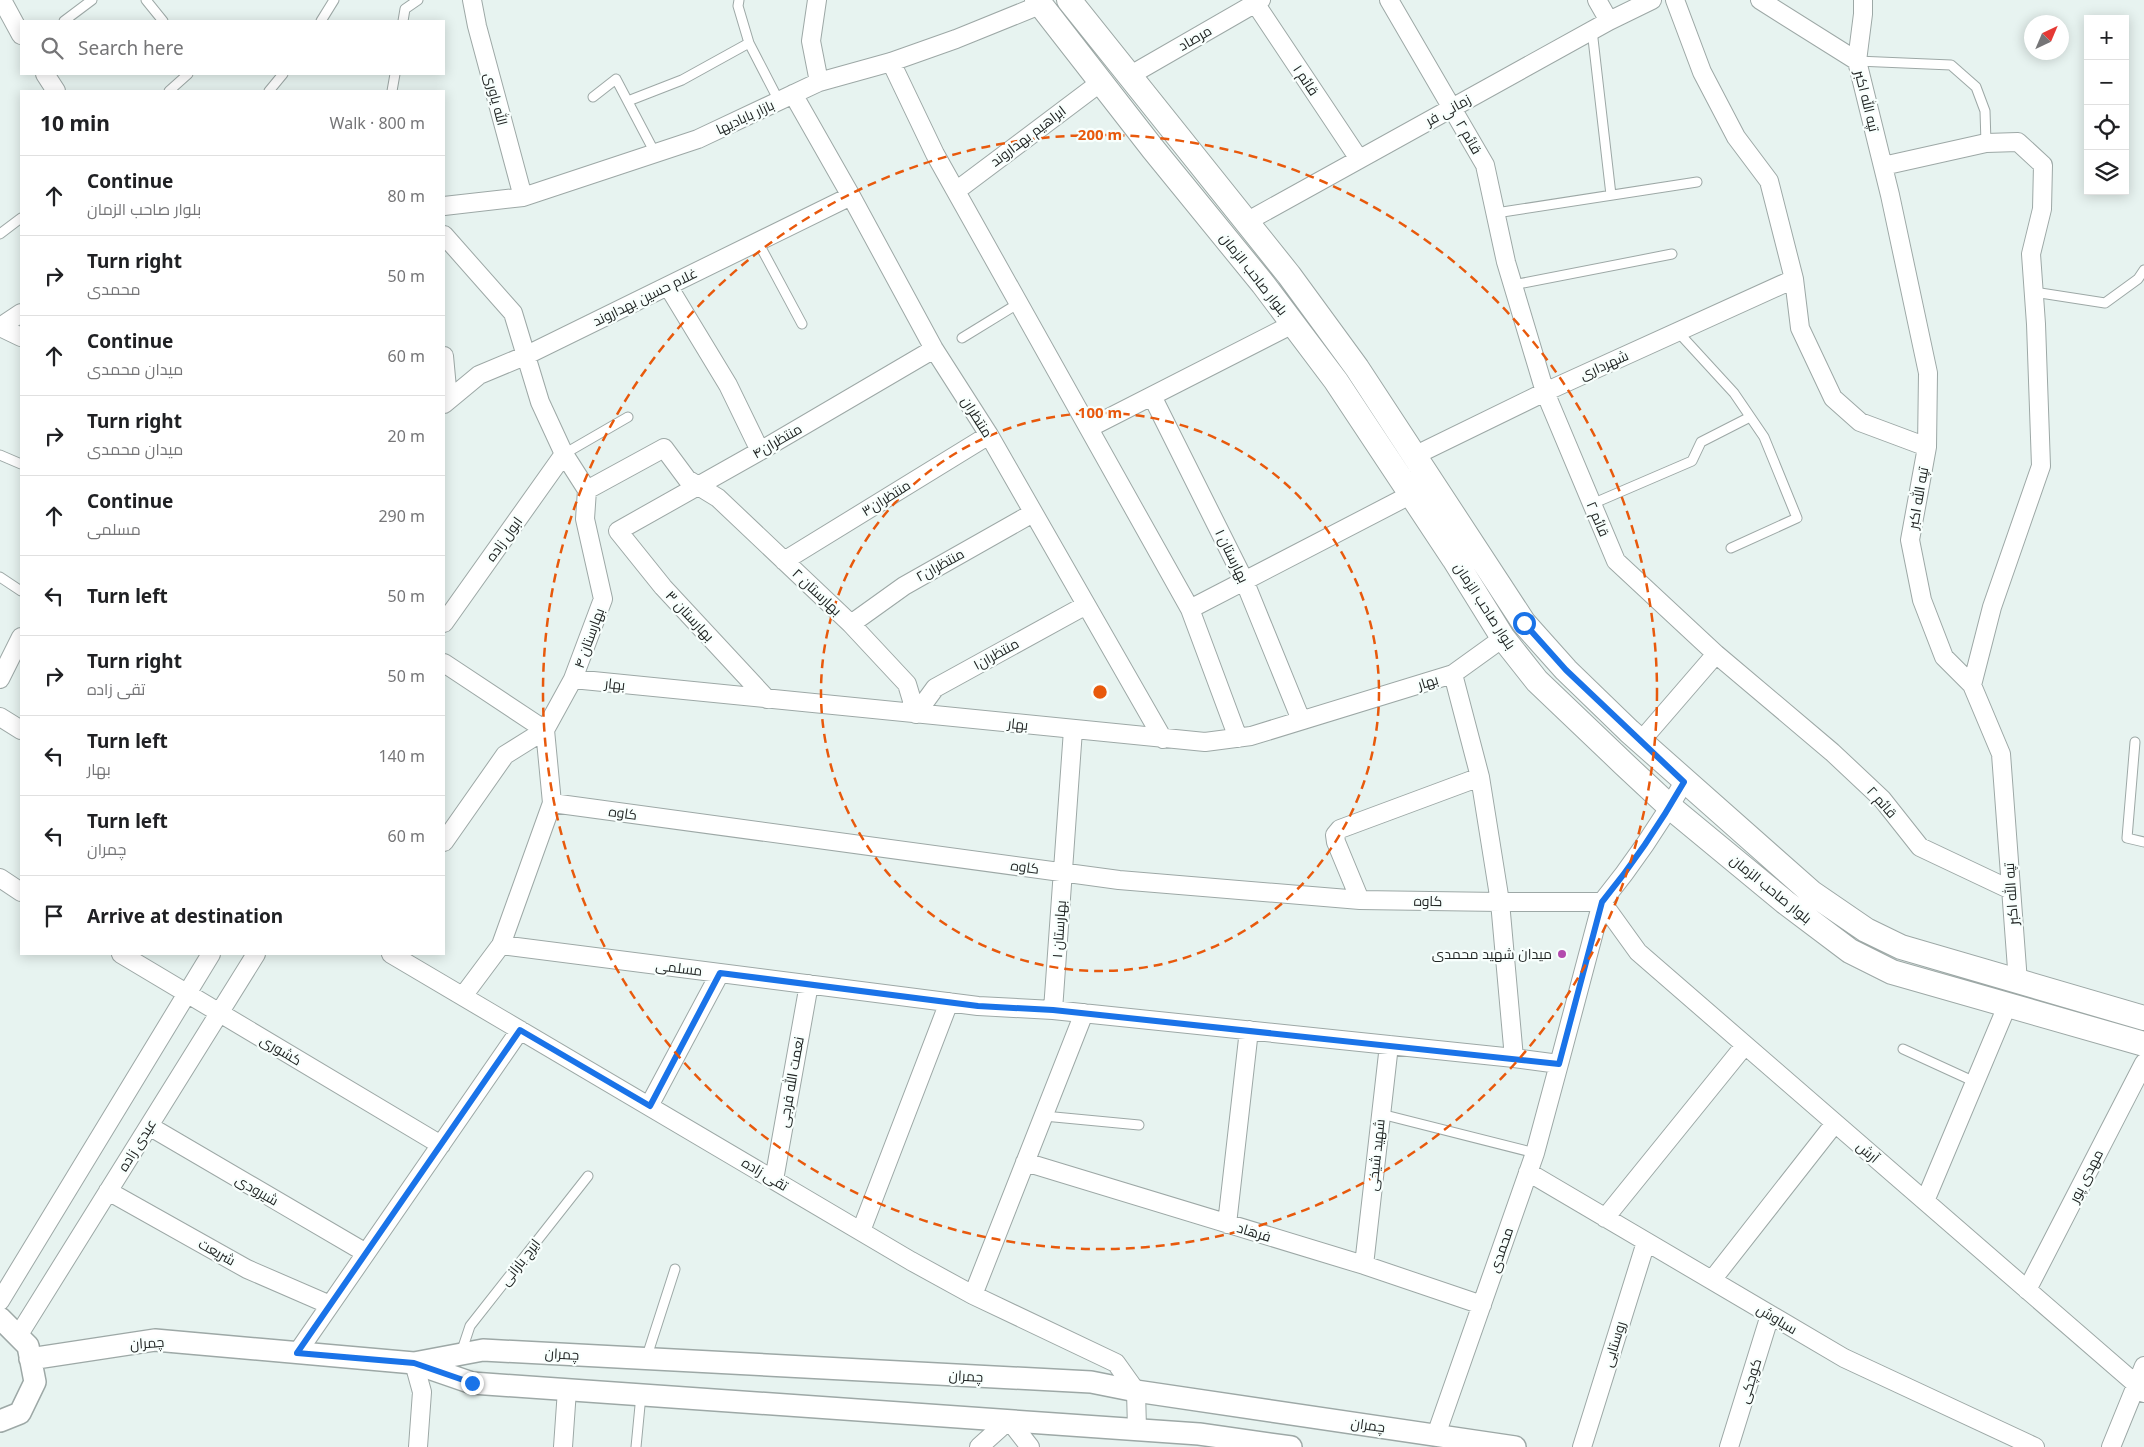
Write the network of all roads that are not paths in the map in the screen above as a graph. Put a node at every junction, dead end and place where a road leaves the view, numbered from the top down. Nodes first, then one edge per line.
1 (2, 0) edge
2 (92, 0) edge
3 (146, 0) edge
4 (334, 0) edge
5 (418, 0) edge
6 (472, 0) edge
7 (739, 0) edge
8 (817, 0) edge
9 (1069, 0) edge
10 (1389, 0) edge
11 (1597, 0) edge
12 (1652, 0) edge
13 (1675, 0) edge
14 (1760, 0) edge
15 (1863, 0) edge
16 (1257, 1) edge
17 (1041, 2) edge
18 (65, 20) edge
19 (162, 20) edge
20 (322, 20) edge
21 (403, 20) edge
22 (1609, 20) junction
23 (1592, 30) junction
24 (20, 33) edge
25 (749, 43) junction
26 (1857, 61) junction
27 (891, 62) junction
28 (46, 75) edge
29 (187, 75) edge
30 (282, 75) edge
31 (395, 75) edge
32 (1129, 76) junction
33 (819, 82) junction
34 (1101, 82) junction
35 (55, 90) edge
36 (169, 90) edge
37 (270, 90) edge
38 (392, 90) edge
39 (593, 97) dead end
40 (786, 98) junction
41 (628, 101) junction
42 (1453, 108) junction
43 (1986, 143) junction
44 (655, 153) junction
45 (1359, 159) junction
46 (1883, 166) junction
47 (1697, 182) dead end
48 (956, 191) junction
49 (1610, 195) junction
50 (851, 196) junction
51 (523, 197) junction
52 (445, 206) edge
53 (1496, 213) junction
54 (20, 219) edge
55 (1246, 222) junction
56 (0, 234) edge
57 (445, 236) edge
58 (758, 242) junction
59 (1672, 254) dead end
60 (2144, 270) edge
61 (1794, 279) junction
62 (1513, 285) junction
63 (668, 286) junction
64 (2034, 292) junction
65 (1019, 303) junction
66 (20, 314) edge
67 (802, 324) dead end
68 (1293, 324) junction
69 (0, 327) edge
70 (1678, 332) junction
71 (20, 337) edge
72 (962, 338) dead end
73 (934, 349) junction
74 (527, 355) junction
75 (445, 384) edge
76 (1545, 392) junction
77 (1152, 396) junction
78 (446, 402) edge
79 (628, 417) dead end
80 (1750, 417) junction
81 (1090, 428) junction
82 (989, 435) junction
83 (1927, 446) junction
84 (760, 451) junction
85 (564, 454) junction
86 (0, 455) edge
87 (1416, 455) junction
88 (20, 464) edge
89 (699, 485) junction
90 (587, 490) junction
91 (1412, 494) junction
92 (1592, 504) junction
93 (1033, 513) junction
94 (618, 530) joint
95 (1731, 548) dead end
96 (784, 561) junction
97 (0, 577) edge
98 (1244, 580) junction
99 (20, 590) edge
100 (1086, 605) junction
101 (1190, 608) junction
102 (445, 622) edge
103 (851, 624) junction
104 (1503, 638) junction
105 (20, 639) edge
106 (1716, 654) junction
107 (445, 665) edge
108 (1453, 674) junction
109 (0, 679) edge
110 (573, 679) junction
111 (1972, 685) junction
112 (767, 699) junction
113 (916, 714) junction
114 (0, 717) edge
115 (1301, 720) junction
116 (20, 729) edge
117 (545, 730) junction
118 (1073, 730) junction
119 (1163, 738) junction
120 (1238, 738) junction
121 (1640, 742) junction
122 (2135, 742) dead end
123 (1480, 777) junction
124 (1684, 782) junction
125 (552, 803) junction
126 (1670, 807) junction
127 (445, 841) edge
128 (2144, 842) edge
129 (1063, 872) junction
130 (0, 878) edge
131 (2011, 890) junction
132 (20, 891) edge
133 (1360, 900) junction
134 (1500, 902) junction
135 (1602, 902) junction
136 (501, 945) junction
137 (123, 955) edge
138 (210, 955) edge
139 (255, 955) edge
140 (393, 955) edge
141 (720, 973) junction
142 (2018, 982) junction
143 (809, 984) junction
144 (186, 994) junction
145 (463, 996) junction
146 (949, 1002) junction
147 (2007, 1006) junction
148 (1053, 1010) junction
149 (1084, 1013) junction
150 (219, 1014) junction
151 (2144, 1018) edge
152 (520, 1030) junction
153 (1249, 1030) junction
154 (2144, 1044) edge
155 (1389, 1045) junction
156 (1745, 1045) junction
157 (1903, 1049) dead end
158 (1514, 1058) junction
159 (2144, 1063) edge
160 (1559, 1064) junction
161 (1975, 1082) junction
162 (650, 1106) junction
163 (1381, 1114) junction
164 (1044, 1116) junction
165 (1835, 1123) junction
166 (148, 1126) junction
167 (1138, 1126) dead end
168 (441, 1145) junction
169 (1534, 1153) junction
170 (1026, 1162) junction
171 (1528, 1172) junction
172 (588, 1176) dead end
173 (774, 1180) junction
174 (108, 1191) junction
175 (1925, 1201) junction
176 (1605, 1218) junction
177 (1228, 1224) junction
178 (861, 1232) junction
179 (1646, 1242) junction
180 (366, 1253) junction
181 (1364, 1265) junction
182 (675, 1269) dead end
183 (1712, 1280) junction
184 (2027, 1290) junction
185 (973, 1294) junction
186 (0, 1301) edge
187 (1482, 1305) junction
188 (330, 1306) junction
189 (1770, 1315) junction
190 (0, 1318) edge
191 (18, 1336) junction
192 (297, 1353) junction
193 (460, 1354) junction
194 (646, 1358) junction
195 (30, 1359) junction
196 (414, 1363) junction
197 (2144, 1366) edge
198 (2140, 1389) edge
199 (567, 1390) junction
200 (1136, 1391) junction
201 (641, 1394) junction
202 (1008, 1420) junction
203 (0, 1421) edge
204 (1137, 1430) junction
205 (1436, 1435) junction
206 (418, 1447) edge
207 (563, 1447) edge
208 (636, 1447) edge
209 (979, 1447) edge
210 (1030, 1447) edge
211 (1291, 1447) edge
212 (1515, 1447) edge
213 (1582, 1447) edge
214 (1729, 1447) edge
215 (2035, 1447) edge
216 (2111, 1447) edge

1 - 24 street
2 - 18 lane
3 - 19 lane
4 - 20 lane
5 - 21 lane
6 - 51 street, الله یاوری
7 - 25 lane
8 - 33 street
9 - 32 main road, بلوار صاحب الزمان
10 - 42 street, قائم ۲
11 - 22 street
12 - 22 street, زمانی فر
13 - 61 street
14 - 26 street
15 - 26 street, تپه الله اکبر
16 - 32 street, مرصاد
16 - 45 street, قائم ۱
17 - 27 street, بازار بابادیها
17 - 34 main road, بلوار صاحب الزمان
22 - 23 street, زمانی فر
23 - 42 street, زمانی فر
23 - 49 lane
25 - 40 lane
25 - 41 lane
26 - 43 lane
26 - 46 street, تپه الله اکبر
27 - 33 street, بازار بابادیها
27 - 48 street
28 - 35 street
29 - 36 lane
30 - 37 lane
31 - 38 lane
32 - 55 main road, بلوار صاحب الزمان
33 - 40 street, بازار بابادیها
34 - 48 street, ابراهیم بهداروند
34 - 68 main road, بلوار صاحب الزمان
39 - 41 lane
40 - 44 street, بازار بابادیها
40 - 50 street, منتظران
41 - 44 lane
42 - 45 street, زمانی فر
42 - 53 street, قائم ۲
43 - 46 street
43 - 64 street
44 - 51 street, بازار بابادیها
45 - 55 street, زمانی فر
46 - 83 street, تپه الله اکبر
47 - 49 lane
48 - 65 street
49 - 53 lane
50 - 58 street, غلام حسین بهداروند
50 - 73 street, منتظران
51 - 52 street, بازار بابادیها
53 - 62 street, قائم ۲
54 - 56 lane
55 - 87 main road, بلوار صاحب الزمان
57 - 74 street
58 - 63 street, غلام حسین بهداروند
58 - 67 lane
59 - 62 lane
60 - 64 lane
61 - 70 street, شهرداری
61 - 83 street
62 - 76 street, قائم ۲
63 - 74 street, غلام حسین بهداروند
63 - 84 street
64 - 111 street
65 - 72 lane
65 - 81 street
66 - 69 street
68 - 77 street
68 - 91 main road, بلوار صاحب الزمان
69 - 71 street
70 - 76 street, شهرداری
70 - 80 lane
73 - 82 street, منتظران
73 - 84 street, منتظران۴
74 - 78 street, غلام حسین بهداروند
74 - 85 street
75 - 78 street
76 - 87 street, شهرداری
76 - 92 street, قائم ۲
77 - 81 street
77 - 98 street, بهارستان ۱
79 - 85 lane
80 - 92 lane
80 - 95 lane
81 - 101 street
82 - 93 street, منتظران
82 - 96 street, منتظران۳
83 - 111 street, تپه الله اکبر
84 - 89 street, منتظران۴
85 - 90 street
85 - 102 street, ابول زاده
86 - 88 lane
87 - 121 main road, بلوار صاحب الزمان
89 - 90 street, بهارستان ۲
89 - 94 street, منتظران۴
89 - 96 street, بهارستان ۲
90 - 110 street, بهارستان ۴
91 - 98 street
91 - 104 main road, بلوار صاحب الزمان
92 - 106 street, قائم ۲
93 - 100 street, منتظران
93 - 103 street, منتظران۲
94 - 112 street, بهارستان ۳
96 - 103 street, بهارستان ۲
97 - 99 lane
98 - 101 street
98 - 115 street, بهارستان ۱
100 - 113 street, منتظران۱
100 - 119 street, منتظران
101 - 120 street
103 - 113 street, بهارستان ۲
104 - 108 street, بهار
104 - 126 main road, بلوار صاحب الزمان
105 - 109 street
106 - 121 street
106 - 131 street, قائم ۲
107 - 117 street
108 - 115 street, بهار
108 - 123 street
110 - 112 street, بهار
110 - 117 street, بهارستان ۴
111 - 131 street, تپه الله اکبر
112 - 113 street, بهار
113 - 118 street, بهار
114 - 116 street
115 - 120 street, بهار
117 - 125 street
117 - 127 street
118 - 119 street, بهار
118 - 129 street, بهارستان ۱
119 - 120 street, بهار
121 - 124 main road, بلوار صاحب الزمان
122 - 128 lane
123 - 133 street
123 - 134 street
124 - 126 street
124 - 142 main road, بلوار صاحب الزمان
125 - 129 street, کاوه
125 - 136 street
126 - 135 street
126 - 147 main road, بلوار صاحب الزمان
129 - 133 street, کاوه
129 - 148 street, بهارستان ۱
130 - 132 street
131 - 142 street, تپه الله اکبر
133 - 134 street, کاوه
134 - 135 street, کاوه
134 - 158 street
135 - 156 street, آرش
135 - 160 street, محمدی
136 - 141 street, مسلمی
136 - 145 street
137 - 144 street, کشوری
138 - 144 street
139 - 150 street, عیدی زاده
140 - 145 street, تقی زاده
141 - 143 street, مسلمی
141 - 162 street
142 - 151 main road, بلوار صاحب الزمان
143 - 146 street, مسلمی
143 - 173 street, نعمت الله فرجی
144 - 150 street, کشوری
144 - 186 street
145 - 152 street, تقی زاده
146 - 148 street, مسلمی
146 - 178 street
147 - 154 main road, بلوار صاحب الزمان
147 - 161 street
148 - 149 street, مسلمی
149 - 153 street, مسلمی
149 - 164 street
150 - 166 street, عیدی زاده
150 - 168 street, کشوری
152 - 162 street, تقی زاده
152 - 168 street
153 - 155 street, مسلمی
153 - 177 street
155 - 158 street, مسلمی
155 - 163 street, شهید شیخی
156 - 165 street, آرش
156 - 176 street
157 - 161 lane
158 - 160 street, مسلمی
159 - 184 street, مهدی پور
160 - 169 street, محمدی
161 - 175 street
162 - 173 street, تقی زاده
163 - 169 lane
163 - 181 street, شهید شیخی
164 - 167 lane
164 - 170 street
165 - 175 street, آرش
165 - 183 street
166 - 174 street, عیدی زاده
166 - 180 street, شیرودی
168 - 180 street
169 - 171 street, محمدی
170 - 177 street, فرهاد
170 - 185 street
171 - 176 street, سیاوش
171 - 187 street, محمدی
172 - 193 lane, ایرج بارانی
173 - 178 street, تقی زاده
174 - 188 street, شریعت
174 - 191 street, عیدی زاده
175 - 184 street, آرش
176 - 179 street, سیاوش
177 - 181 street, فرهاد
178 - 185 street, تقی زاده
179 - 183 street, سیاوش
179 - 213 street, روستایی
180 - 188 street
181 - 187 street, فرهاد
182 - 194 lane
183 - 189 street, سیاوش
184 - 198 street, آرش
185 - 200 street, تقی زاده
187 - 205 street, محمدی
188 - 192 street
189 - 214 street, کوچکی
189 - 215 street, سیاوش
190 - 191 street
191 - 195 street
192 - 195 street, چمران
192 - 196 street, چمران
193 - 194 street, چمران
193 - 196 street, چمران
194 - 200 street, چمران
195 - 203 street
196 - 199 street, چمران
196 - 206 street
197 - 198 street
198 - 216 street
199 - 201 street, چمران
199 - 207 street
200 - 204 street
200 - 205 street, چمران
201 - 202 street, چمران
201 - 208 lane
202 - 204 street, چمران
202 - 209 street
202 - 210 street
204 - 211 street, چمران
205 - 212 street, چمران

